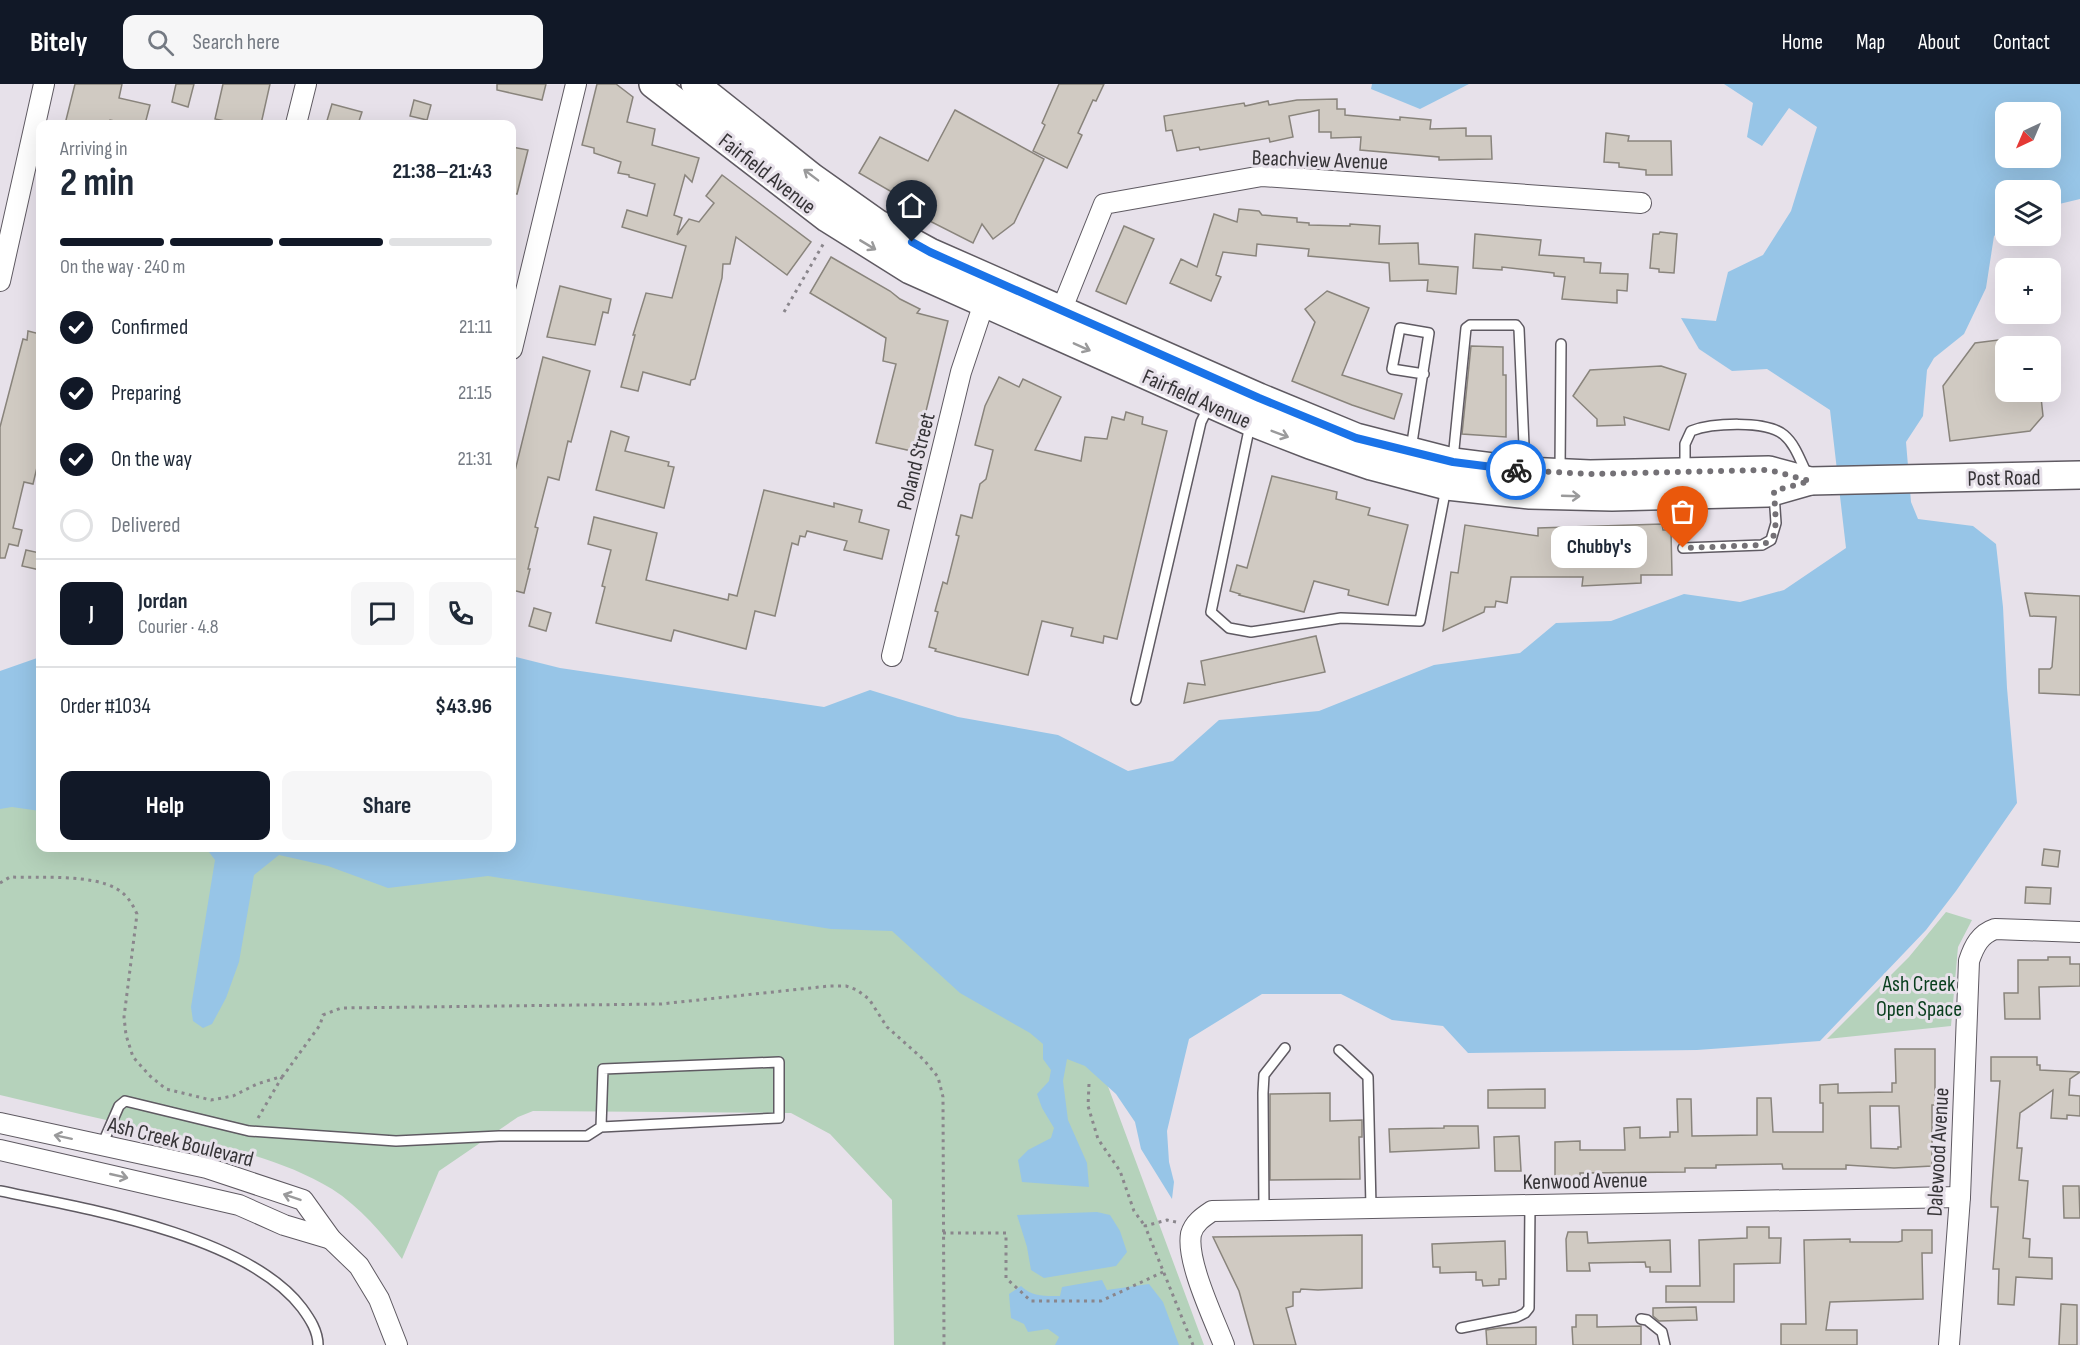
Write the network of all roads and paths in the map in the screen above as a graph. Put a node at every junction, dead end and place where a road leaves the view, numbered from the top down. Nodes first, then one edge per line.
1 (44, 84) edge
2 (306, 84) edge
3 (576, 84) edge
4 (653, 84) edge
5 (696, 96) edge
6 (297, 120) edge
7 (1641, 203) dead end
8 (832, 218) junction
9 (0, 281) edge
10 (988, 291) junction
11 (784, 312) dead end
12 (1057, 322) junction
13 (516, 332) edge
14 (1561, 344) dead end
15 (1424, 374) junction
16 (1215, 392) junction
17 (1255, 410) junction
18 (1410, 451) junction
19 (1525, 471) junction
20 (1684, 471) junction
21 (1560, 472) junction
22 (1450, 474) junction
23 (2080, 475) edge
24 (1927, 478) joint
25 (1818, 481) junction
26 (1774, 491) junction
27 (1683, 548) dead end
28 (892, 656) dead end
29 (1136, 700) dead end
30 (0, 883) edge
31 (2080, 932) edge
32 (1285, 1048) dead end
33 (1339, 1050) dead end
34 (283, 1076) junction
35 (1089, 1084) dead end
36 (0, 1123) edge
37 (602, 1127) junction
38 (249, 1131) junction
39 (102, 1145) junction
40 (0, 1150) edge
41 (0, 1191) edge
42 (1960, 1197) junction
43 (1530, 1205) junction
44 (1371, 1207) junction
45 (1264, 1209) junction
46 (1195, 1225) junction
47 (1145, 1226) junction
48 (943, 1233) junction
49 (331, 1239) junction
50 (1163, 1272) junction
51 (1641, 1318) dead end
52 (1461, 1328) dead end
53 (318, 1345) edge
54 (397, 1345) edge
55 (944, 1345) edge
56 (1193, 1345) edge
57 (1224, 1345) edge
58 (1665, 1345) edge
59 (1949, 1345) edge

1 - 9 street
2 - 6 street
3 - 13 street
4 - 5 main road, Fairfield Avenue
5 - 8 main road, Fairfield Avenue
7 - 12 street, Beachview Avenue
8 - 10 main road, Fairfield Avenue
8 - 11 path
10 - 12 main road, Fairfield Avenue
10 - 28 street, Poland Street
12 - 16 main road, Fairfield Avenue
14 - 21 lane
15 - 15 lane
15 - 18 lane
16 - 17 main road, Fairfield Avenue
16 - 29 lane
17 - 18 main road, Fairfield Avenue
17 -> 22 main road, Fairfield Avenue
17 - 22 lane
18 - 22 main road, Fairfield Avenue
19 - 21 main road, Fairfield Avenue
19 - 22 main road, Fairfield Avenue
19 - 22 lane
20 - 21 main road, Fairfield Avenue
20 - 25 main road, Fairfield Avenue
20 - 25 lane
22 -> 26 main road, Fairfield Avenue
23 - 24 main road, Post Road
24 - 25 main road, Fairfield Avenue
25 - 26 main road, Fairfield Avenue
26 - 27 lane
30 - 34 path
31 - 42 street, Dalewood Avenue
32 - 45 lane
33 - 44 lane
34 - 38 path
34 - 48 path
35 - 47 path
39 -> 36 street, Ash Creek Boulevard
37 - 37 lane
37 - 38 lane
38 - 39 lane
49 -> 39 street, Ash Creek Boulevard
40 -> 49 street, Ash Creek Boulevard
41 - 53 lane
42 - 43 street, Kenwood Avenue
42 - 59 street, Dalewood Avenue
43 - 44 street, Kenwood Avenue
43 - 52 lane
44 - 45 street, Kenwood Avenue
45 - 46 street, Kenwood Avenue
46 - 47 path
46 - 57 street
47 - 50 path
48 - 50 path
48 - 55 path
49 - 54 street, Ash Creek Boulevard
50 - 56 path
51 - 58 lane

